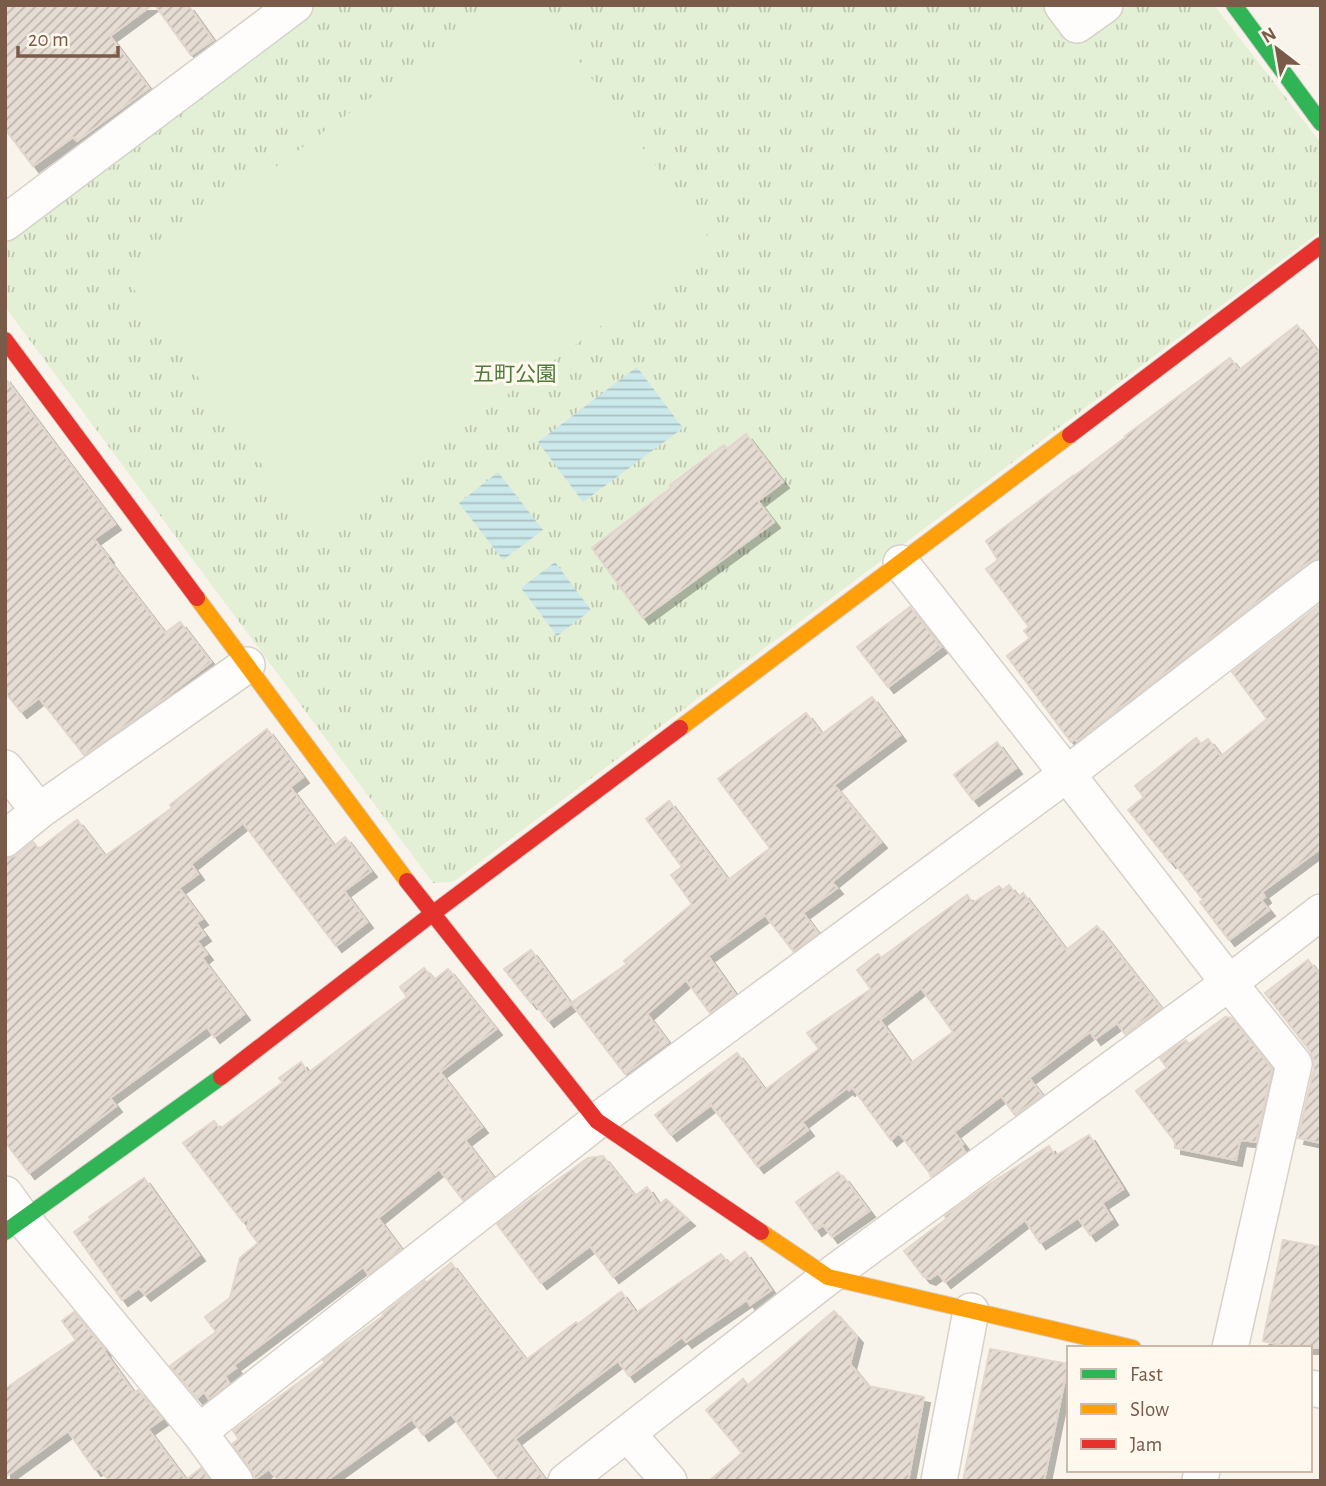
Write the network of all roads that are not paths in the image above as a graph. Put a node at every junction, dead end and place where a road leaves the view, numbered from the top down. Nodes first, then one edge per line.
1 (295, 5) edge
2 (1062, 5) edge
3 (1105, 5) edge
4 (1234, 5) edge
5 (1321, 123) edge
6 (5, 223) edge
7 (1321, 245) edge
8 (5, 340) edge
9 (901, 563) junction
10 (1321, 578) edge
11 (247, 665) junction
12 (5, 768) edge
13 (1067, 774) junction
14 (39, 811) junction
15 (5, 839) edge
16 (1321, 912) edge
17 (432, 914) junction
18 (1229, 983) junction
19 (597, 1121) junction
20 (11, 1215) edge
21 (828, 1277) junction
22 (971, 1311) junction
23 (1124, 1346) edge
24 (1230, 1346) edge
25 (199, 1432) junction
26 (628, 1434) junction
27 (235, 1481) edge
28 (566, 1481) edge
29 (669, 1481) edge
30 (939, 1481) edge

1 - 6 street
2 - 3 street
4 - 5 street
7 - 9 street
8 - 11 street
9 - 13 street
9 - 17 street
10 - 13 street
11 - 14 street
11 - 17 street
12 - 14 street
13 - 18 street
13 - 19 street
14 - 15 street
16 - 18 street
17 - 19 street
17 - 20 street
18 - 21 street
18 - 24 street
19 - 21 street
19 - 25 street
20 - 25 street
21 - 22 street
21 - 26 street
22 - 23 street
22 - 30 street
25 - 27 street
26 - 28 street
26 - 29 street

